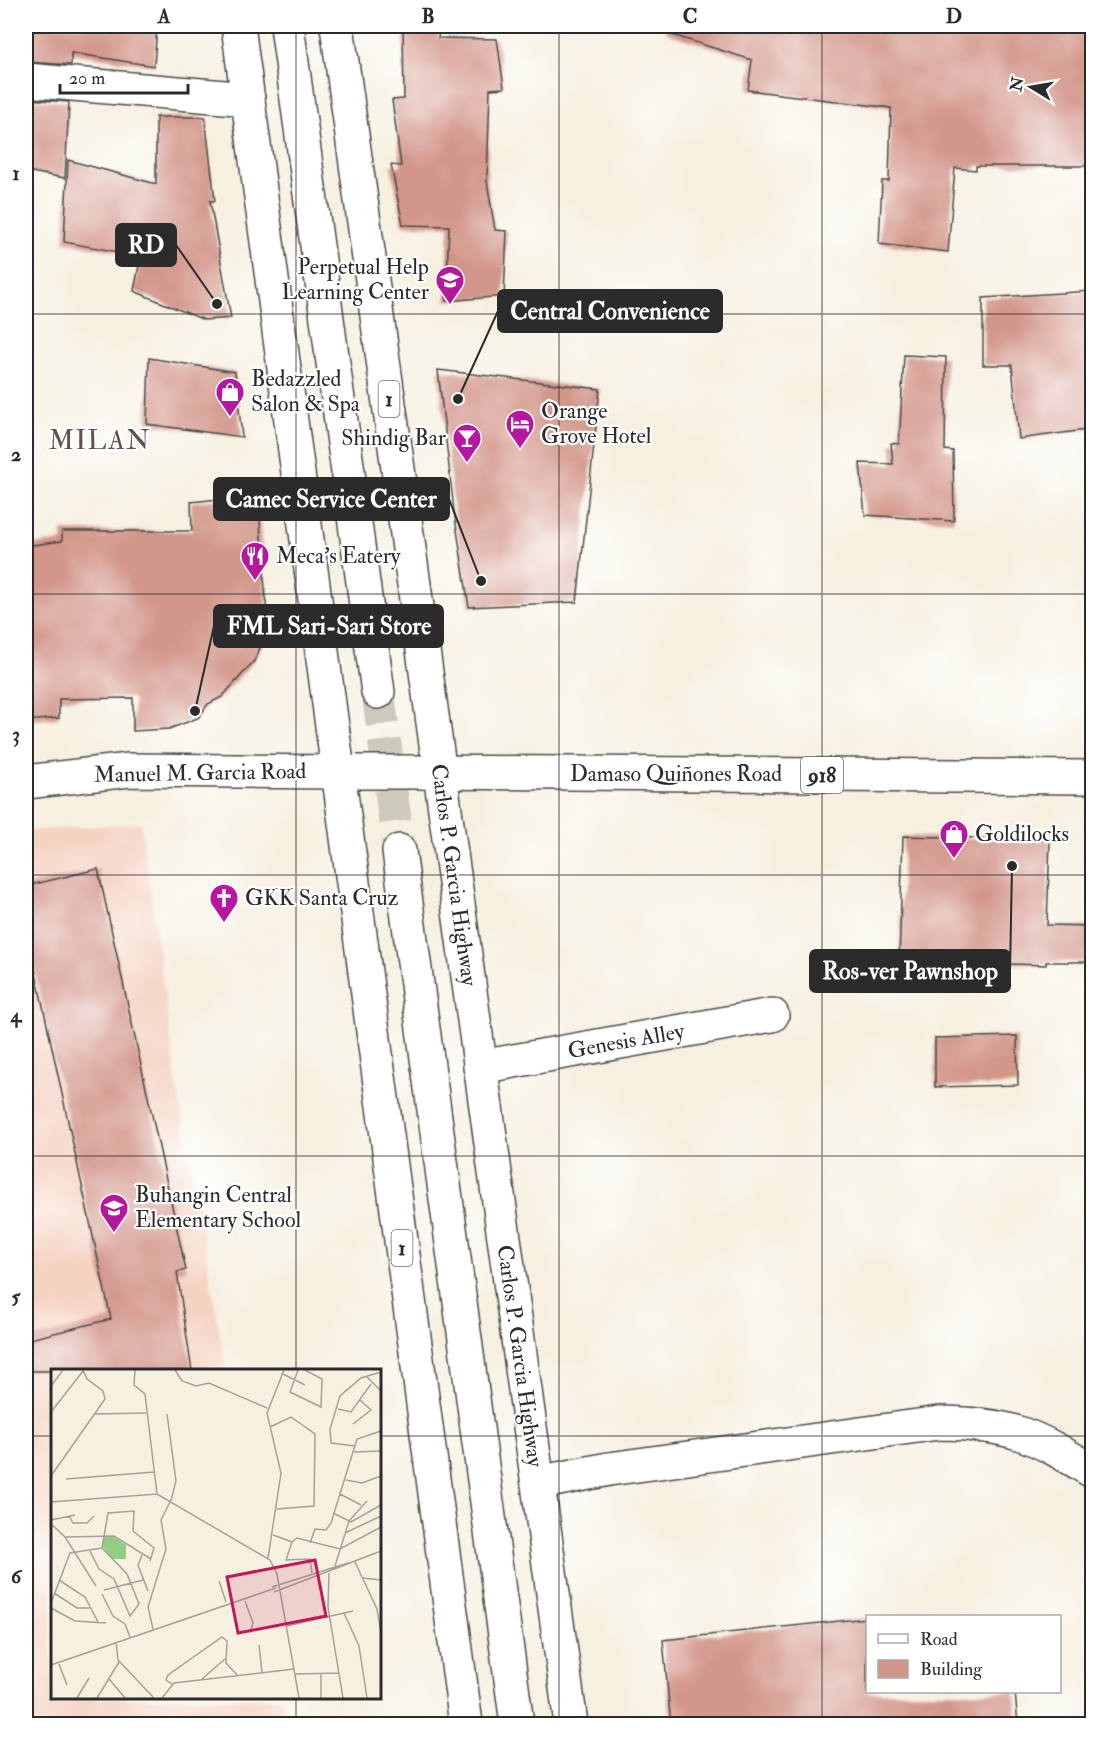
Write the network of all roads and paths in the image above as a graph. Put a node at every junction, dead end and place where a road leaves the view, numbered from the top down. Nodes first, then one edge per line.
1 (238, 26) edge
2 (287, 26) edge
3 (337, 26) edge
4 (26, 80) edge
5 (248, 99) junction
6 (378, 692) tunnel mouth
7 (348, 772) junction
8 (431, 772) junction
9 (1092, 777) edge
10 (26, 782) edge
11 (399, 851) tunnel mouth
12 (772, 1015) dead end
13 (480, 1067) junction
14 (1092, 1471) edge
15 (538, 1483) junction
16 (466, 1725) edge
17 (517, 1725) edge
18 (571, 1725) edge

1 - 5 main road, 1
2 - 6 main road
3 - 8 main road, Carlos P. Garcia Highway / 1
4 - 5 main road
5 - 7 main road, 1
7 - 8 main road, 918, bridge
7 - 10 main road, Manuel M. Garcia Road
7 - 16 main road, 1
8 - 9 main road, Damaso Quiñones Road / 918
8 - 13 main road, Carlos P. Garcia Highway / 1
11 - 17 main road
12 - 13 main road, Genesis Alley
13 - 15 main road, Carlos P. Garcia Highway / 1
14 - 15 main road
15 - 18 main road, Carlos P. Garcia Highway / 1

